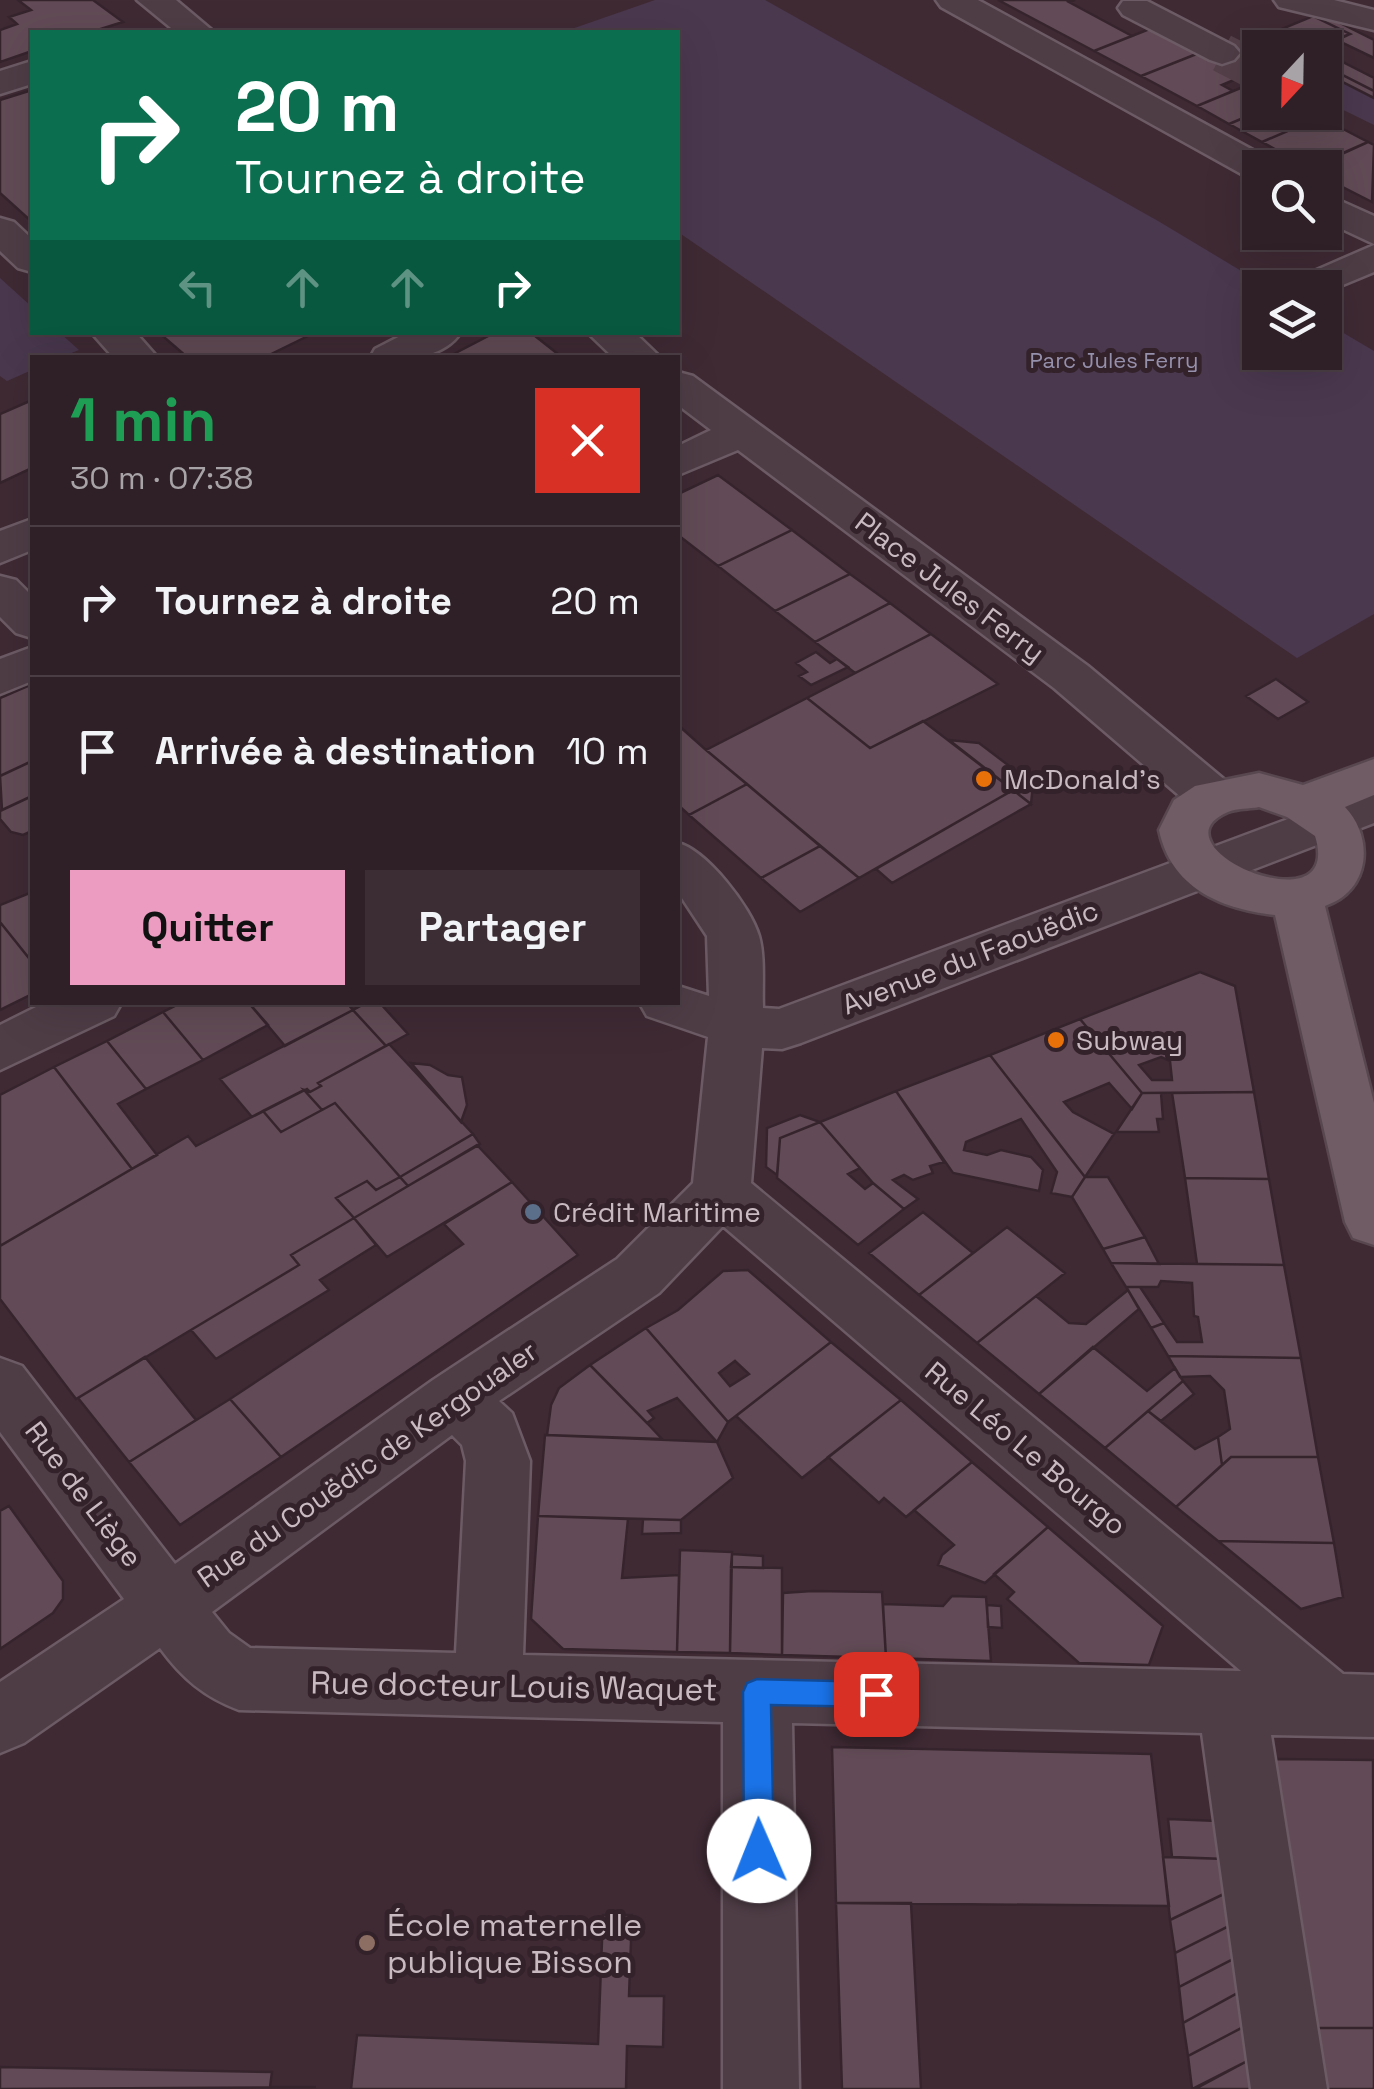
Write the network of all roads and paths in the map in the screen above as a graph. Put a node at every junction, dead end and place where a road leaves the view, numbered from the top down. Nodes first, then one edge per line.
1 (154, 0) edge
2 (954, 0) edge
3 (1291, 0) edge
4 (1144, 4) edge
5 (1374, 20) edge
6 (177, 29) edge
7 (1222, 53) tunnel mouth
8 (30, 73) edge
9 (0, 83) edge
10 (1242, 159) edge
11 (1342, 214) edge
12 (0, 230) edge
13 (1374, 232) edge
14 (1374, 257) edge
15 (30, 258) edge
16 (1342, 272) edge
17 (114, 335) edge
18 (435, 335) edge
19 (611, 335) edge
20 (135, 355) edge
21 (396, 355) edge
22 (636, 355) edge
23 (680, 386) edge
24 (741, 432) junction
25 (680, 461) edge
26 (30, 534) edge
27 (0, 549) edge
28 (0, 590) edge
29 (30, 620) edge
30 (30, 663) edge
31 (0, 679) edge
32 (1374, 776) edge
33 (1214, 798) junction
34 (1345, 821) edge
35 (680, 863) edge
36 (1200, 869) junction
37 (1297, 897) junction
38 (89, 1005) edge
39 (675, 1005) edge
40 (738, 1026) junction
41 (0, 1050) edge
42 (721, 1191) junction
43 (1374, 1222) edge
44 (0, 1384) edge
45 (455, 1398) junction
46 (168, 1604) junction
47 (488, 1685) junction
48 (757, 1692) junction
49 (1232, 1702) junction
50 (1352, 1706) edge
51 (0, 1721) edge
52 (761, 2089) edge
53 (1289, 2089) edge

1 - 6 street
2 - 10 street
3 - 5 street
4 - 7 street
8 - 9 street
11 - 13 street
12 - 15 street
14 - 16 street
17 - 20 street
18 - 21 street
19 - 22 street
23 - 24 street, Place Jules Ferry
24 - 25 street
24 - 33 street, Place Jules Ferry
26 - 27 street
28 - 29 street
30 - 31 street
32 - 34 main road
33 - 34 main road
33 - 36 main road
34 - 36 street, Avenue du Faouëdic
34 - 37 main road
35 - 40 street
36 - 37 main road
36 - 40 street, Avenue du Faouëdic
37 - 43 main road
38 - 41 street
39 - 40 street, Avenue du Faouëdic
40 - 42 street
42 - 45 street, Rue du Couëdic de Kergoualer
42 - 50 street, Rue Léo Le Bourgo
44 - 46 street, Rue de Liège
45 - 46 street, Rue du Couëdic de Kergoualer
45 - 47 street
46 - 47 street, Rue docteur Louis Waquet
46 - 51 street, Rue du Couëdic de Kergoualer
47 - 48 street, Rue docteur Louis Waquet
48 - 49 street, Rue docteur Louis Waquet
48 - 52 street
49 - 50 street, Rue docteur Louis Waquet
49 - 53 street

